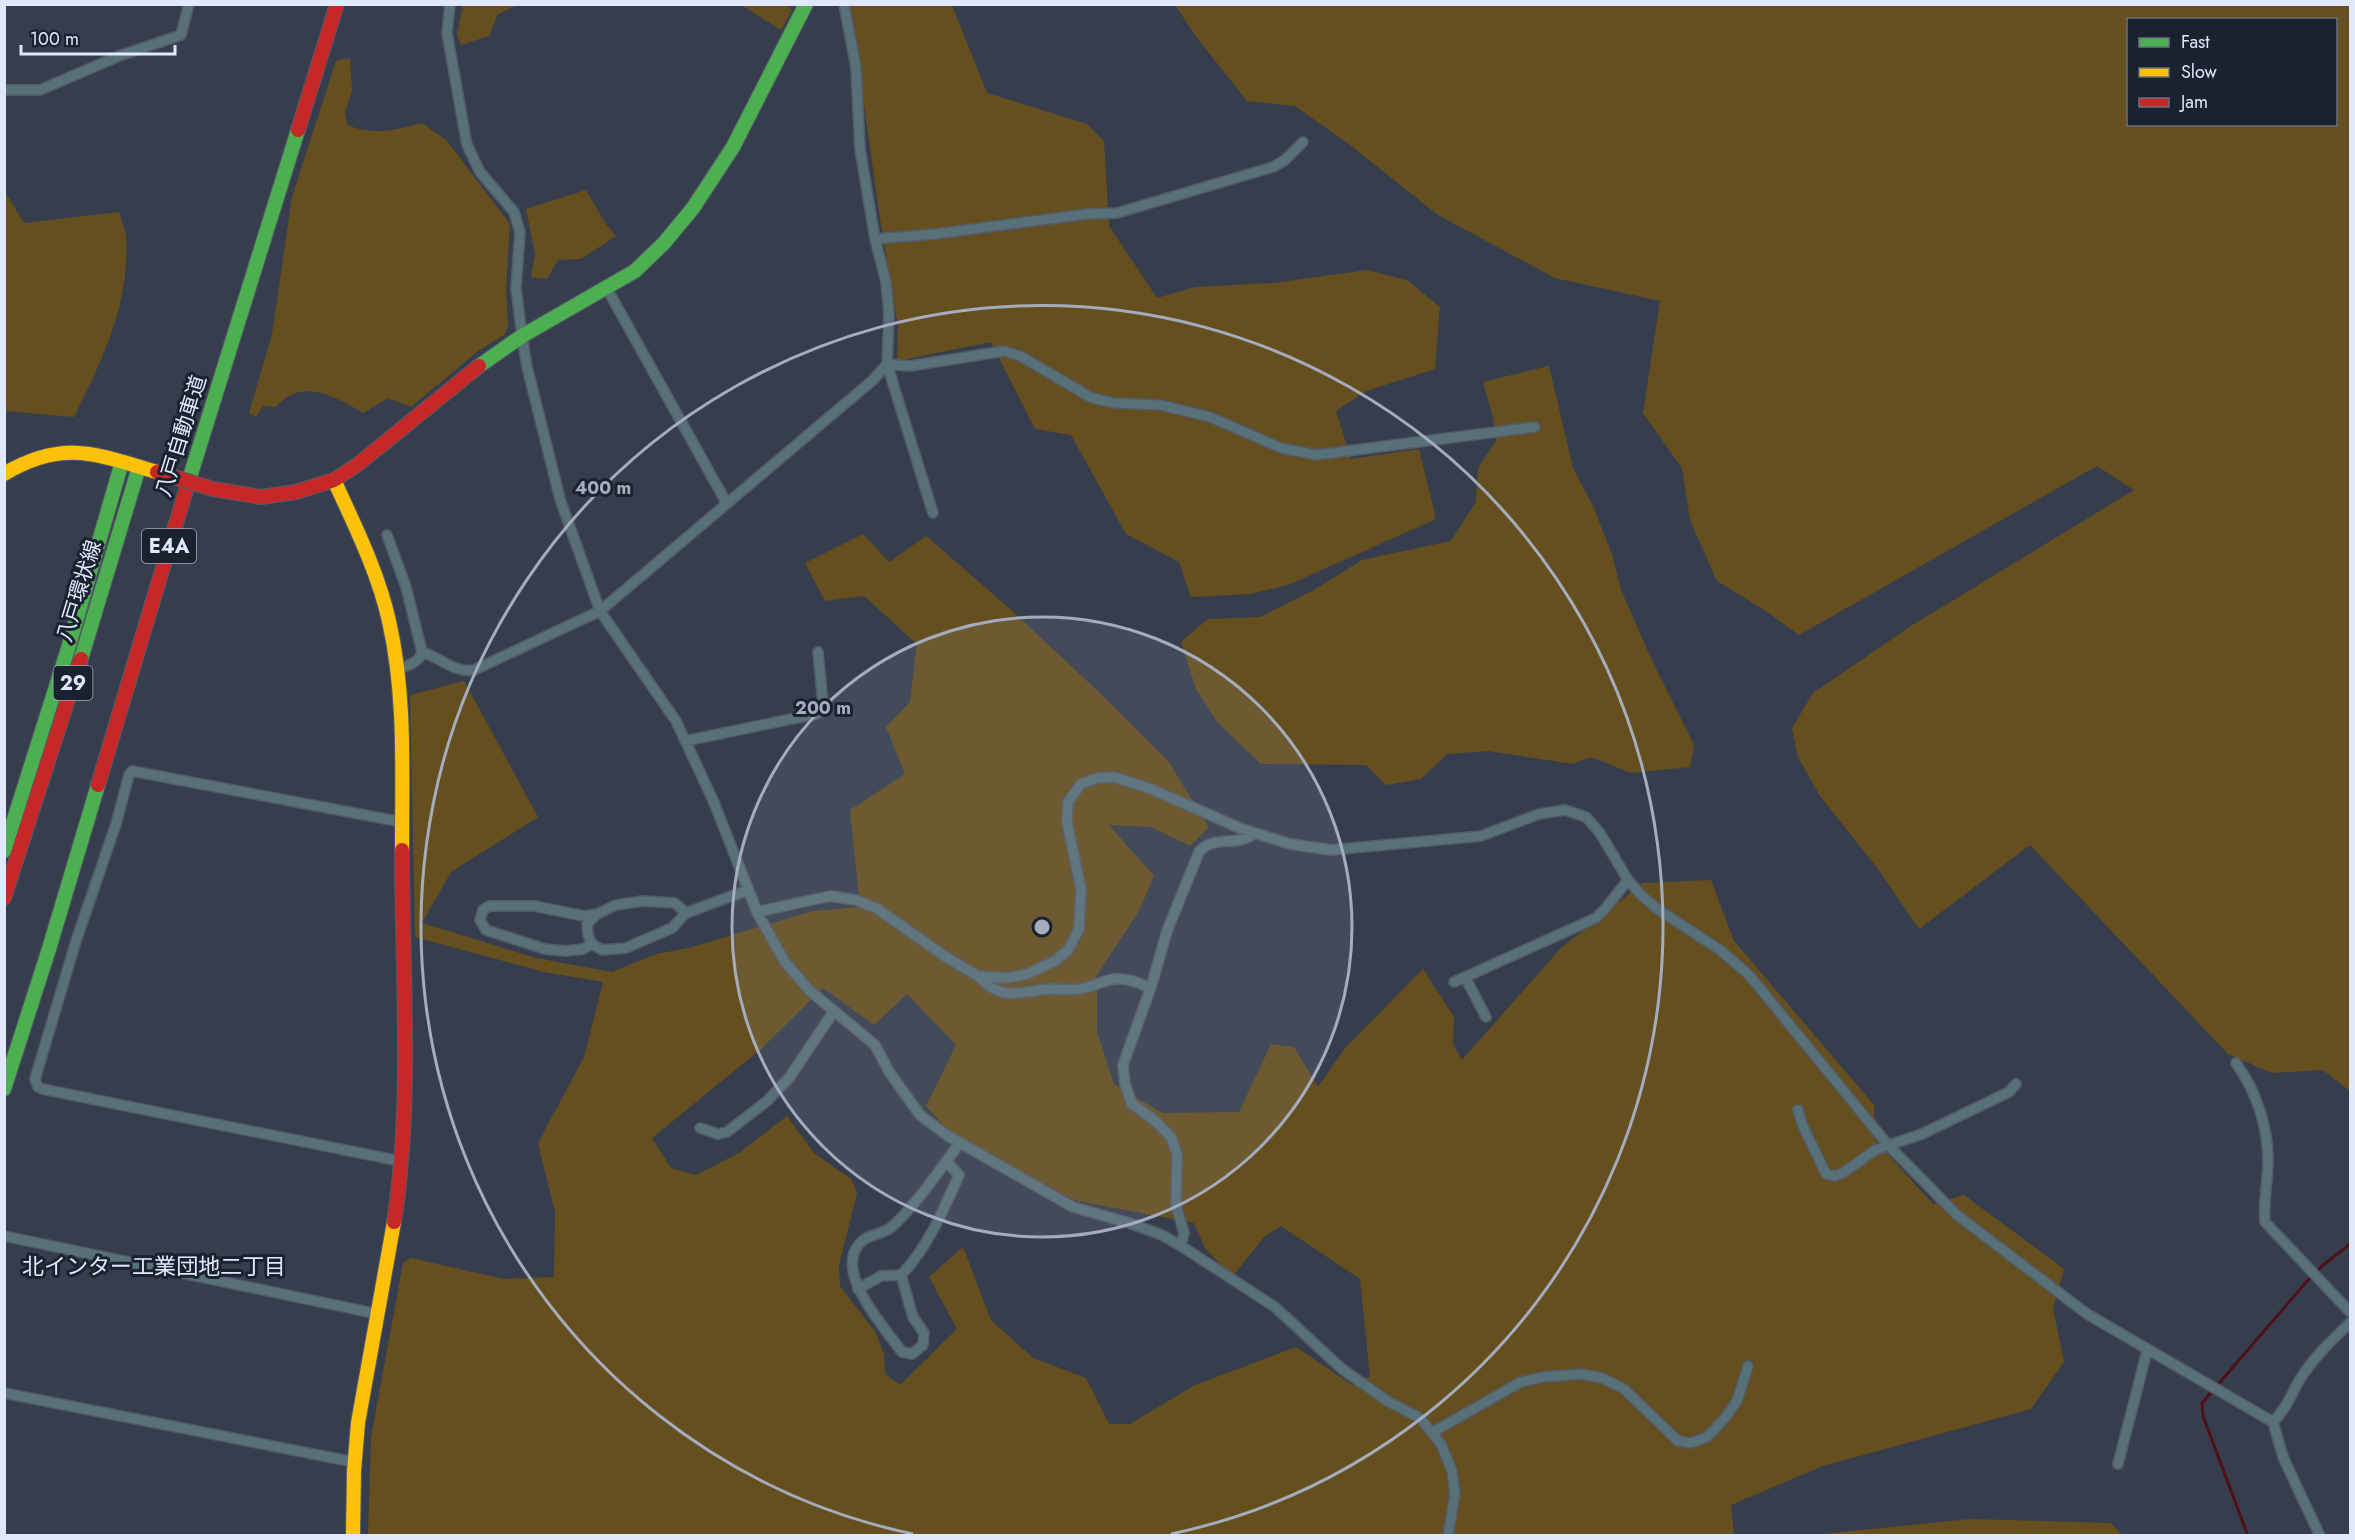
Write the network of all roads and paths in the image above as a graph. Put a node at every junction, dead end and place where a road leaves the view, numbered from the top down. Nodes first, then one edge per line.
1 (189, 4) edge
2 (337, 4) edge
3 (450, 4) edge
4 (806, 4) edge
5 (844, 4) edge
6 (4, 90) edge
7 (1303, 142) dead end
8 (875, 239) junction
9 (606, 287) junction
10 (522, 336) junction
11 (887, 364) junction
12 (1535, 427) dead end
13 (122, 462) junction
14 (139, 467) junction
15 (4, 474) edge
16 (334, 480) junction
17 (726, 502) junction
18 (933, 513) dead end
19 (387, 535) dead end
20 (600, 611) junction
21 (422, 652) junction
22 (818, 652) dead end
23 (397, 669) junction
24 (685, 741) junction
25 (402, 822) junction
26 (1255, 833) junction
27 (4, 851) edge
28 (1628, 880) junction
29 (748, 890) junction
30 (4, 898) edge
31 (757, 912) junction
32 (686, 913) junction
33 (597, 914) junction
34 (592, 944) junction
35 (978, 976) junction
36 (1466, 977) junction
37 (1454, 982) dead end
38 (1150, 988) junction
39 (834, 1011) junction
40 (1486, 1017) dead end
41 (2236, 1063) dead end
42 (2016, 1084) dead end
43 (4, 1089) edge
44 (1798, 1110) dead end
45 (700, 1128) dead end
46 (960, 1143) junction
47 (1888, 1145) junction
48 (400, 1161) junction
49 (946, 1161) junction
50 (4, 1236) edge
51 (1181, 1246) junction
52 (901, 1275) junction
53 (858, 1288) junction
54 (2350, 1312) edge
55 (378, 1314) junction
56 (2350, 1323) edge
57 (2147, 1351) junction
58 (1748, 1366) dead end
59 (4, 1393) edge
60 (2273, 1422) junction
61 (1433, 1432) junction
62 (354, 1462) junction
63 (2118, 1464) dead end
64 (353, 1536) edge
65 (1448, 1536) edge
66 (2320, 1536) edge

1 - 6 street
2 - 43 main road, 八戸自動車道 / E4A
3 - 10 street
4 - 9 main road
5 - 8 street
7 - 8 street
8 - 11 street
9 - 10 main road
9 - 17 street
10 - 16 main road
10 - 20 street
11 - 12 street
11 - 17 street
11 - 18 street
13 - 14 main road
13 - 15 main road
13 - 27 main road, 八戸環状線 / 29
14 - 16 main road, bridge
14 - 30 main road, 八戸環状線 / 29
16 - 23 main road
17 - 20 street
19 - 21 street
20 - 21 street
20 - 24 street
21 - 23 street
22 - 24 street
23 - 25 main road
24 - 29 street
25 - 48 main road
25 - 48 street
26 - 28 street
26 - 35 street
26 - 38 street
28 - 36 street
28 - 47 street
29 - 31 street
29 - 32 street
31 - 35 street
31 - 39 street
32 - 33 street
32 - 34 street
33 - 34 street
33 - 34 street
35 - 38 street
36 - 37 street
36 - 40 street
38 - 51 street
39 - 45 street
39 - 46 street
41 - 54 street
42 - 47 street
44 - 47 street
46 - 49 street
46 - 51 street
47 - 57 street
48 - 55 main road
49 - 52 street
49 - 53 street
50 - 55 street
51 - 61 street
52 - 53 street
52 - 53 street
55 - 62 main road
56 - 60 street
57 - 60 street
57 - 63 street
58 - 61 street
59 - 62 street
60 - 66 street
61 - 65 street
62 - 64 main road

